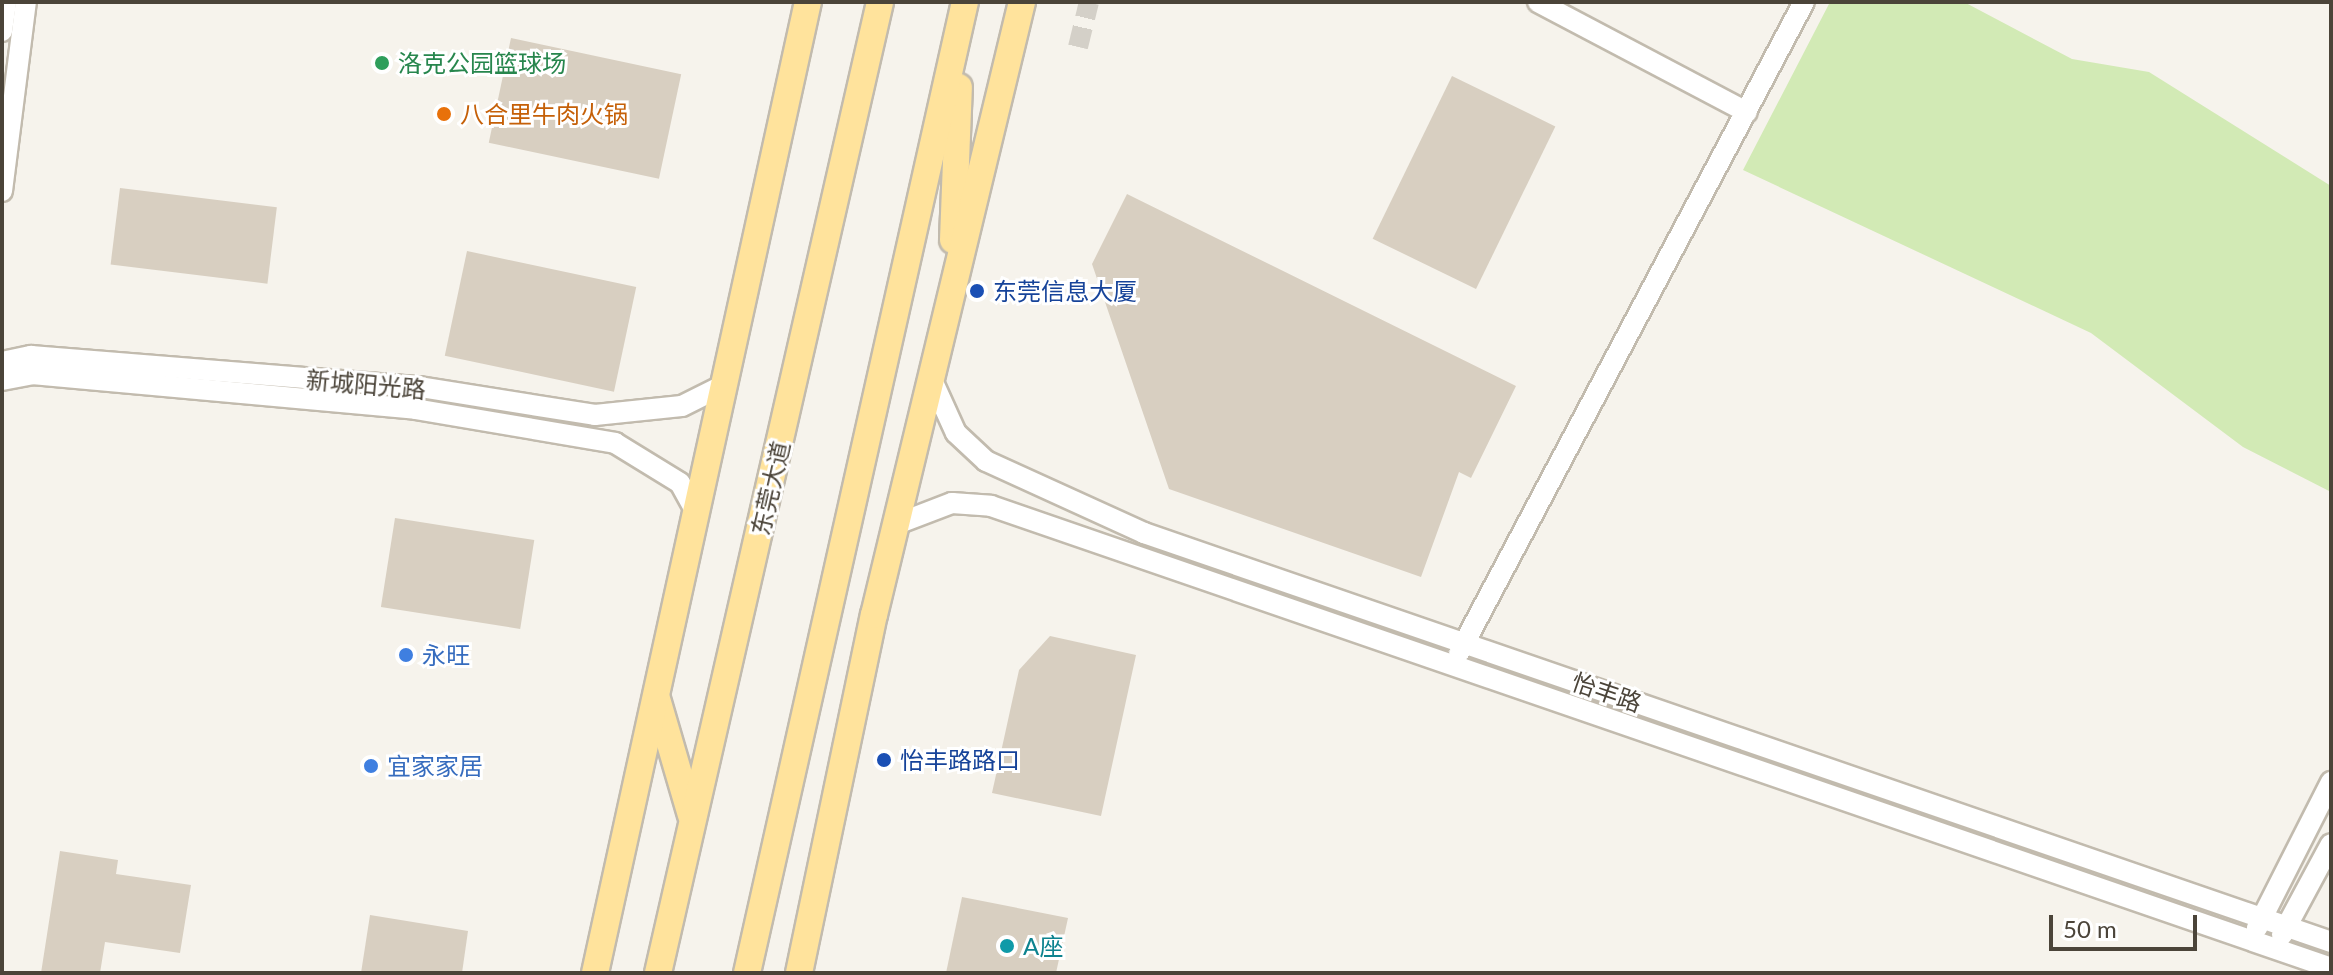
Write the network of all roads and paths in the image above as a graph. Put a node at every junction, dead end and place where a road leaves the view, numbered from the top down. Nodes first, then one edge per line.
1 (26, 2) edge
2 (808, 2) edge
3 (880, 2) edge
4 (1022, 2) edge
5 (1538, 2) edge
6 (1804, 2) edge
7 (5, 3) edge
8 (964, 9) edge
9 (2, 31) edge
10 (1747, 112) junction
11 (2, 191) edge
12 (952, 292) junction
13 (2, 362) edge
14 (931, 378) junction
15 (2, 380) edge
16 (724, 385) junction
17 (696, 512) junction
18 (897, 524) junction
19 (1464, 643) junction
20 (1452, 667) junction
21 (656, 695) junction
22 (2331, 782) edge
23 (692, 818) junction
24 (2331, 844) edge
25 (2262, 918) junction
26 (2286, 926) junction
27 (2252, 939) junction
28 (2331, 942) edge
29 (2275, 948) junction
30 (2331, 968) edge
31 (595, 973) edge
32 (658, 973) edge
33 (747, 973) edge
34 (799, 973) edge

1 - 11 street
2 - 16 main road
3 - 23 main road, 东莞大道
4 - 12 main road
5 - 10 street
6 - 10 street
7 - 9 street
8 - 12 main road
8 - 33 main road
10 - 19 street
12 - 14 main road
13 - 16 street, 新城阳光路
14 - 18 main road
14 - 19 street, 怡丰路
15 - 17 street, 新城阳光路
16 - 17 main road
17 - 21 main road
18 - 20 street, 怡丰路
18 - 34 main road
19 - 20 street
19 - 25 street, 怡丰路
20 - 27 street, 怡丰路
21 - 23 main road
21 - 31 main road
22 - 25 street
23 - 32 main road, 东莞大道
24 - 26 street
25 - 26 street, 怡丰路
25 - 27 street
26 - 28 street, 怡丰路
26 - 29 street
27 - 29 street, 怡丰路
29 - 30 street, 怡丰路

